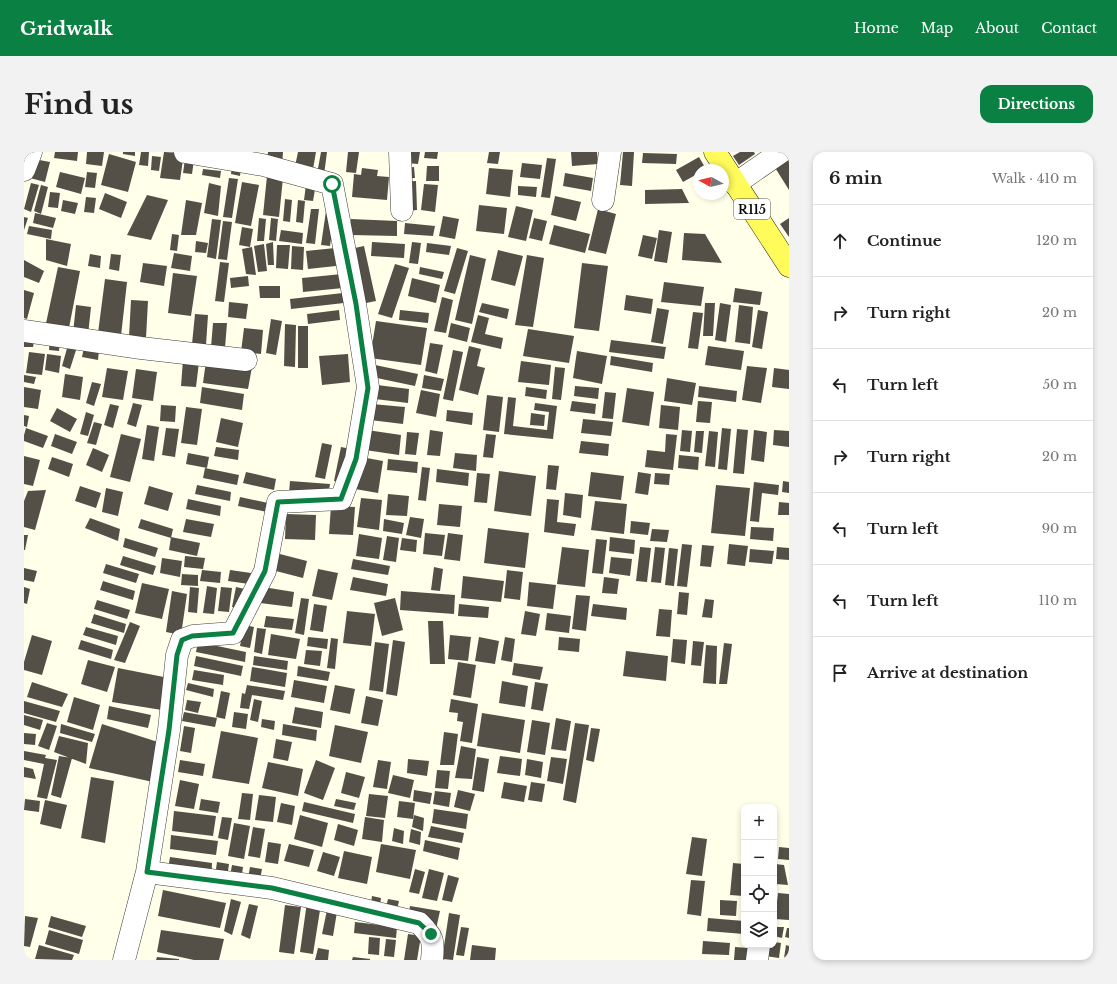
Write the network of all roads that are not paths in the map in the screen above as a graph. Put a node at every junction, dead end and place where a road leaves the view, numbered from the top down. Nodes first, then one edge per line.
1 (31, 152) edge
2 (185, 152) edge
3 (400, 152) edge
4 (610, 152) edge
5 (715, 152) edge
6 (781, 152) edge
7 (24, 170) edge
8 (735, 184) junction
9 (603, 200) dead end
10 (402, 210) dead end
11 (789, 266) edge
12 (24, 331) edge
13 (246, 360) dead end
14 (147, 872) junction
15 (759, 948) edge
16 (124, 960) edge
17 (432, 960) edge
18 (757, 960) edge

1 - 7 street
2 - 14 street
3 - 10 street
4 - 9 street
5 - 8 main road, R115
6 - 8 street
8 - 11 main road, R115
12 - 13 street
14 - 16 street
14 - 17 street
15 - 18 street

